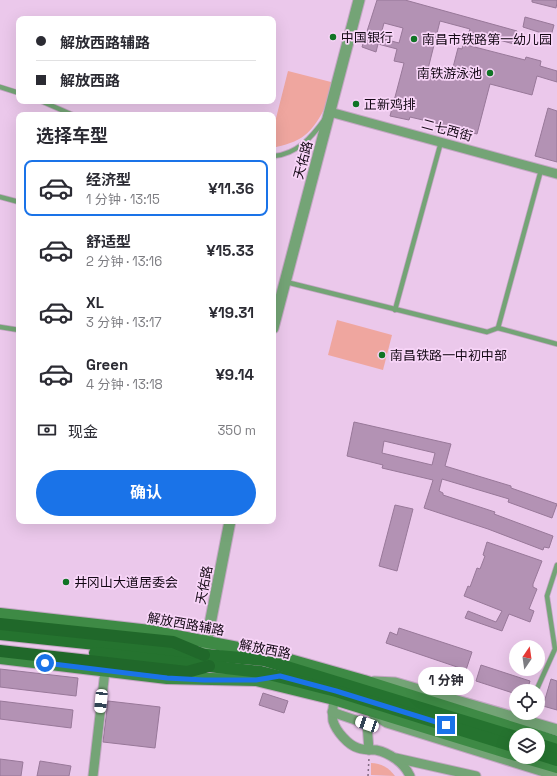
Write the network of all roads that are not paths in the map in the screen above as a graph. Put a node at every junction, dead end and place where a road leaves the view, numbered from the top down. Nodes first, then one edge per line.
1 (359, 0) edge
2 (0, 87) edge
3 (16, 92) edge
4 (48, 104) edge
5 (66, 112) edge
6 (330, 112) junction
7 (441, 142) junction
8 (276, 156) edge
9 (541, 170) junction
10 (557, 174) edge
11 (0, 197) edge
12 (16, 201) edge
13 (285, 282) junction
14 (395, 310) junction
15 (276, 316) edge
16 (0, 327) edge
17 (498, 328) junction
18 (16, 330) edge
19 (557, 344) edge
20 (229, 524) edge
21 (557, 565) edge
22 (0, 614) edge
23 (0, 624) edge
24 (0, 634) edge
25 (0, 641) edge
26 (207, 642) junction
27 (0, 651) edge
28 (265, 653) junction
29 (0, 658) edge
30 (206, 660) junction
31 (326, 670) junction
32 (105, 671) junction
33 (282, 671) junction
34 (302, 677) junction
35 (256, 680) junction
36 (364, 681) junction
37 (539, 684) edge
38 (328, 698) junction
39 (365, 709) junction
40 (332, 712) junction
41 (509, 712) edge
42 (534, 720) edge
43 (513, 728) edge
44 (557, 730) edge
45 (509, 735) edge
46 (545, 738) edge
47 (557, 742) edge
48 (509, 745) edge
49 (545, 746) edge
50 (369, 750) junction
51 (557, 750) edge
52 (509, 753) edge
53 (545, 756) edge
54 (395, 758) junction
55 (557, 760) edge
56 (545, 764) edge
57 (557, 768) edge
58 (557, 775) edge
59 (93, 776) edge
60 (410, 776) edge
61 (476, 776) edge

1 - 6 street, 天佑路
2 - 3 lane
4 - 5 lane
6 - 7 street, 二七西街
6 - 8 lane
6 - 13 street, 天佑路
7 - 9 street, 二七西街
7 - 14 lane
9 - 10 street, 二七西街
9 - 17 lane
11 - 12 lane
13 - 14 lane
13 - 15 street, 天佑路
14 - 17 lane
16 - 18 lane
17 - 19 lane
20 - 26 street, 天佑路
21 - 37 lane
22 - 26 main road, 解放西路辅路
23 - 30 highway
24 - 30 main road, 解放西路
25 - 30 main road, 解放西路
26 - 28 main road, 解放西路辅路
26 - 30 street, 天佑路
27 - 30 highway
28 - 31 main road, 解放西路辅路
28 - 33 main road
29 - 32 main road
30 - 33 main road, 解放西路
31 - 34 main road
31 - 36 main road, 解放西路辅路
32 - 35 main road
32 - 59 street
33 - 34 main road, 解放西路
33 - 35 main road
34 - 38 main road
34 - 45 main road, 解放西路
34 - 48 main road, 解放西路
35 - 38 main road
36 - 41 street, 解放西路辅路
36 - 43 main road, 解放西路辅路
38 - 39 main road
38 - 40 street
39 - 52 main road
39 - 58 street
40 - 50 street
40 - 50 street
42 - 44 street, 解放西路辅路
46 - 47 main road
49 - 51 main road
50 - 54 street
53 - 55 main road
54 - 60 street
54 - 61 street
56 - 57 main road

